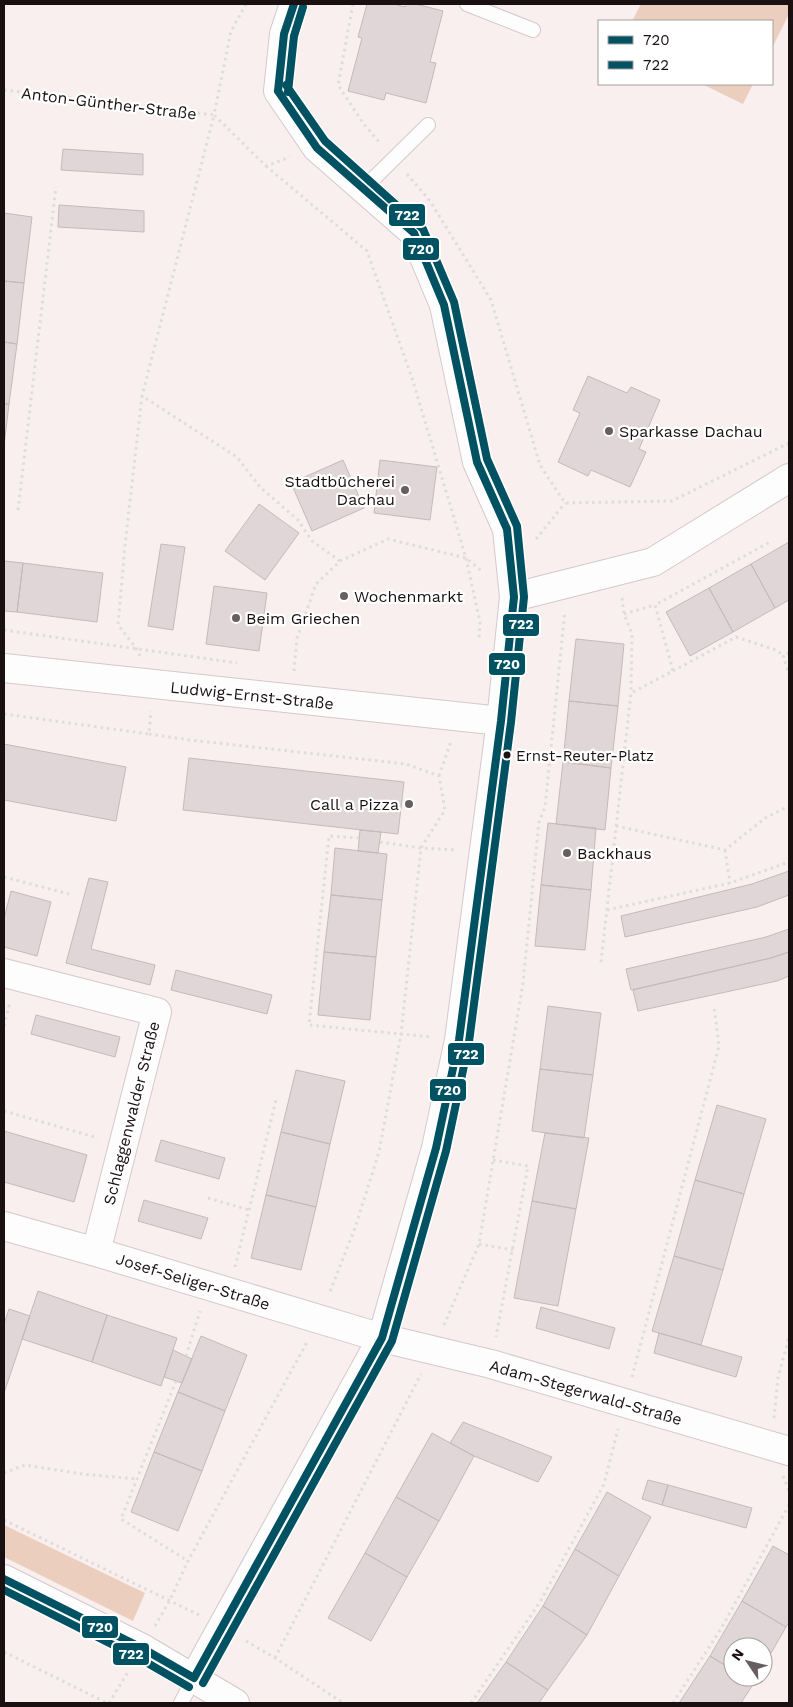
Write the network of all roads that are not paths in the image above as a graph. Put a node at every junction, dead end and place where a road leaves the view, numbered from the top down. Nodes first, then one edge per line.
1 (294, 4) edge
2 (466, 4) edge
3 (534, 30) dead end
4 (428, 125) dead end
5 (363, 189) junction
6 (789, 478) edge
7 (513, 584) junction
8 (4, 668) edge
9 (501, 721) junction
10 (4, 973) edge
11 (4, 1226) edge
12 (96, 1252) junction
13 (382, 1338) junction
14 (780, 1449) edge
15 (4, 1579) edge
16 (194, 1678) junction
17 (181, 1703) edge
18 (235, 1703) edge

1 - 5 street
2 - 3 lane
4 - 5 lane
5 - 7 street
6 - 7 street
7 - 9 street
8 - 9 street, Ludwig-Ernst-Straße
9 - 13 street
10 - 12 street, Schlaggenwalder Straße
11 - 12 street, Josef-Seliger-Straße
12 - 13 street, Josef-Seliger-Straße
13 - 14 street, Adam-Stegerwald-Straße
13 - 16 street
15 - 16 street
16 - 17 lane
16 - 18 street

